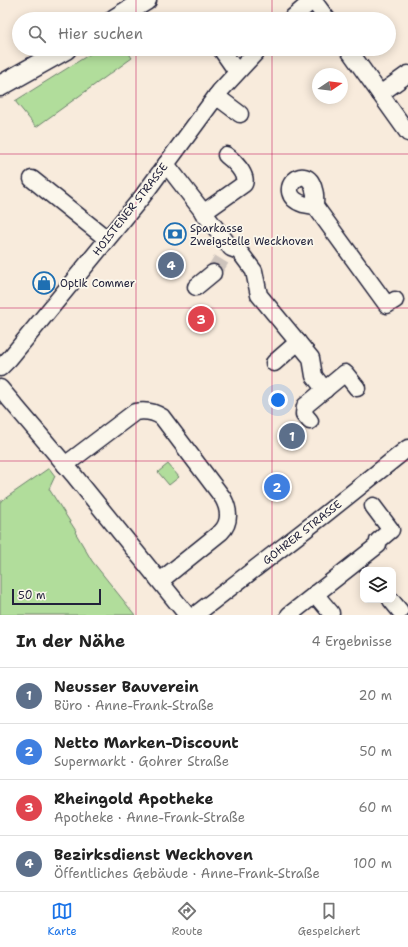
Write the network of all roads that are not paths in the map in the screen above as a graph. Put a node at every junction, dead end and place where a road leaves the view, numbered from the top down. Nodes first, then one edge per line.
1 (146, 0) edge
2 (313, 0) edge
3 (126, 12) edge
4 (299, 12) edge
5 (322, 12) edge
6 (54, 56) edge
7 (226, 56) edge
8 (252, 56) edge
9 (353, 56) edge
10 (237, 72) junction
11 (408, 74) edge
12 (0, 86) edge
13 (380, 94) junction
14 (216, 96) junction
15 (240, 114) dead end
16 (408, 133) edge
17 (226, 155) dead end
18 (166, 164) junction
19 (32, 179) dead end
20 (315, 206) dead end
21 (203, 213) junction
22 (106, 240) junction
23 (213, 273) tunnel mouth
24 (196, 287) dead end
25 (395, 300) dead end
26 (298, 342) junction
27 (274, 363) dead end
28 (0, 368) edge
29 (0, 388) edge
30 (357, 388) dead end
31 (324, 390) junction
32 (310, 421) dead end
33 (408, 448) edge
34 (65, 465) junction
35 (373, 506) dead end
36 (363, 565) edge
37 (160, 581) junction
38 (316, 594) junction
39 (331, 613) dead end
40 (294, 614) edge
41 (187, 615) edge
42 (195, 615) edge

1 - 3 main road
2 - 4 street
2 - 5 street
6 - 12 main road
7 - 10 street
8 - 10 street, HOISTENER STRASSE
9 - 13 street
10 - 14 street, HOISTENER STRASSE
11 - 13 street
13 - 16 street
14 - 15 street
14 - 18 street, HOISTENER STRASSE
17 - 21 street
18 - 21 street
18 - 22 street, HOISTENER STRASSE
19 - 22 street
20 - 25 street
21 - 26 street
22 - 28 street, HOISTENER STRASSE
23 - 24 street
26 - 27 street
26 - 31 street
29 - 34 street
30 - 31 street
31 - 32 street
33 - 42 street, GOHRER STRASSE
34 - 37 street
34 - 37 street
35 - 36 street
36 - 38 street
37 - 41 street
38 - 39 street
38 - 40 street

